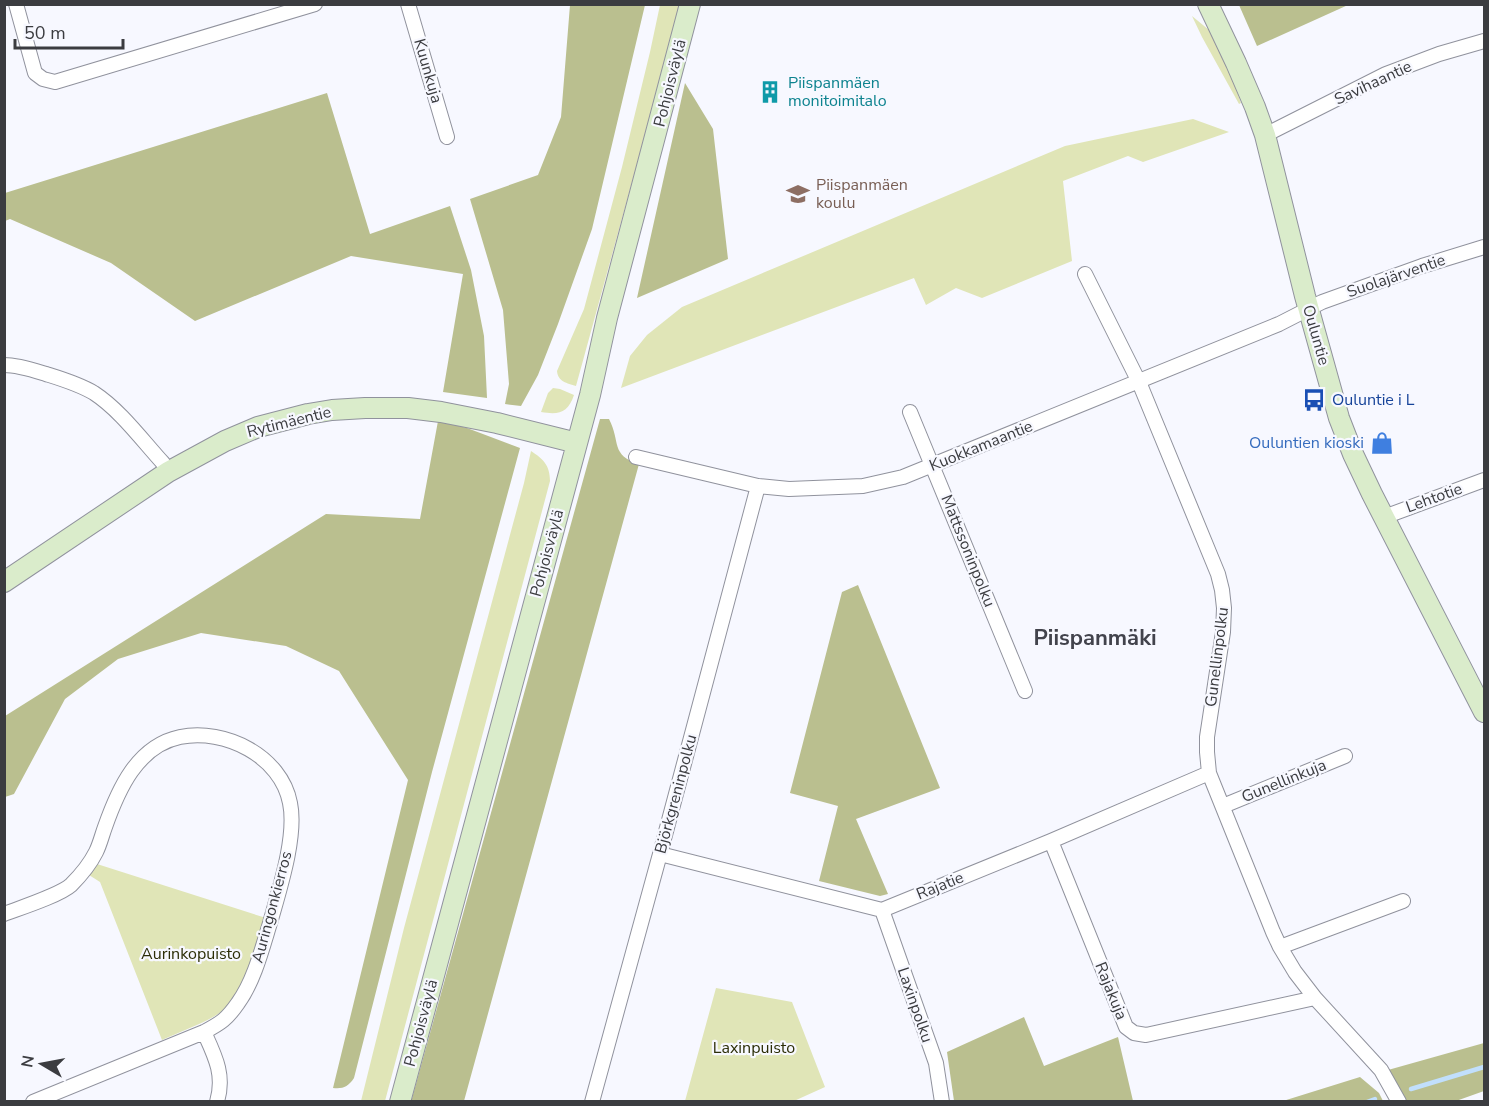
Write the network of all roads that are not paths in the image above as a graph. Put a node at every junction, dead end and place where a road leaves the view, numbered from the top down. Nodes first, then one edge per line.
1 (16, 4) edge
2 (315, 4) edge
3 (408, 4) edge
4 (690, 4) edge
5 (1207, 6) edge
6 (1485, 41) edge
7 (1265, 135) junction
8 (447, 137) dead end
9 (1485, 247) edge
10 (1085, 274) dead end
11 (1308, 309) junction
12 (4, 365) edge
13 (1139, 382) junction
14 (910, 412) dead end
15 (577, 443) junction
16 (636, 457) dead end
17 (932, 465) junction
18 (168, 471) junction
19 (1485, 480) edge
20 (758, 486) junction
21 (1384, 517) junction
22 (4, 582) edge
23 (1025, 691) dead end
24 (1485, 712) edge
25 (1346, 756) dead end
26 (1209, 773) junction
27 (1223, 806) junction
28 (1051, 841) junction
29 (660, 854) junction
30 (1403, 901) dead end
31 (882, 910) junction
32 (4, 914) edge
33 (1280, 947) junction
34 (1315, 998) junction
35 (204, 1032) junction
36 (33, 1101) edge
37 (217, 1101) edge
38 (400, 1101) edge
39 (592, 1101) edge
40 (942, 1101) edge
41 (1399, 1101) edge

1 - 2 street
3 - 8 street, Kuunkuja
4 - 15 main road, Pohjoisväylä
5 - 7 main road, Ouluntie
6 - 7 street, Savihaantie
7 - 11 main road, Ouluntie
9 - 11 street, Suolajärventie
10 - 13 street, Gunellinpolku
11 - 13 street, Kuokkamaantie
11 - 21 main road, Ouluntie
12 - 18 street
13 - 17 street, Kuokkamaantie
13 - 26 street, Gunellinpolku
14 - 17 street, Mattssoninpolku
15 - 18 main road, Rytimäentie
15 - 38 main road, Pohjoisväylä
16 - 20 street, Kuokkamaantie
17 - 20 street, Kuokkamaantie
17 - 23 street, Mattssoninpolku
18 - 22 main road, Rytimäentie
19 - 21 street, Lehtotie
20 - 29 street, Björkgreninpolku
21 - 24 main road, Ouluntie
25 - 27 street, Gunellinkuja
26 - 27 street, Gunellinpolku
26 - 28 street, Rajatie
27 - 33 street, Gunellinpolku
28 - 31 street, Rajatie
28 - 34 street, Rajakuja
29 - 31 street
29 - 39 street, Björkgreninpolku
30 - 33 street
31 - 40 street, Laxinpolku
32 - 35 street, Auringonkierros
33 - 34 street, Gunellinpolku
34 - 41 street, Gunellinpolku
35 - 36 street, Auringonkierros
35 - 37 street

